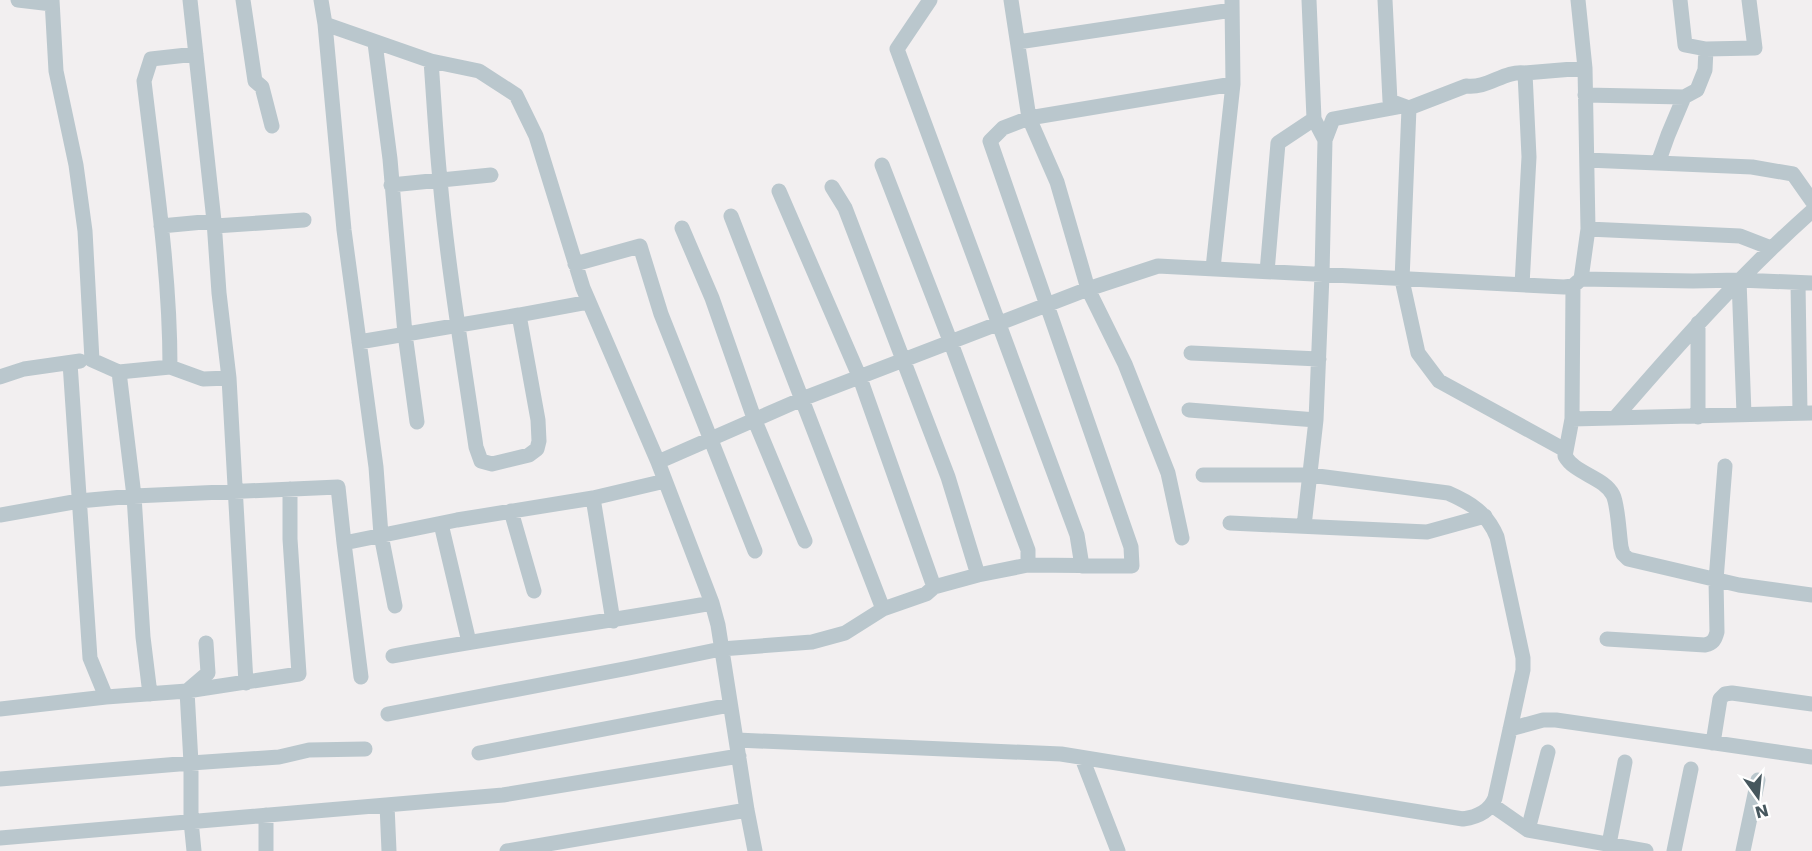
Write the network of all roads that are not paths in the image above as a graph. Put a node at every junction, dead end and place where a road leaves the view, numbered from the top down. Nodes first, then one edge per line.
1 (18, 0) edge
2 (190, 0) edge
3 (243, 0) edge
4 (321, 0) edge
5 (930, 0) edge
6 (1011, 0) edge
7 (1309, 0) edge
8 (1385, 0) edge
9 (1578, 0) edge
10 (1680, 0) edge
11 (1749, 0) edge
12 (52, 2) edge
13 (1232, 5) edge
14 (325, 24) junction
15 (1018, 42) junction
16 (375, 43) junction
17 (1706, 49) junction
18 (196, 54) junction
19 (431, 61) junction
20 (1585, 68) junction
21 (1525, 73) junction
22 (1233, 84) junction
23 (1585, 95) junction
24 (1684, 97) junction
25 (1406, 107) junction
26 (1029, 118) junction
27 (1314, 119) junction
28 (272, 126) dead end
29 (1325, 140) junction
30 (1587, 160) junction
31 (1658, 163) junction
32 (882, 165) dead end
33 (491, 175) dead end
34 (440, 180) junction
35 (391, 185) junction
36 (832, 187) dead end
37 (779, 190) dead end
38 (1812, 201) edge
39 (1812, 211) edge
40 (731, 216) dead end
41 (304, 220) dead end
42 (215, 223) junction
43 (161, 226) junction
44 (682, 228) dead end
45 (1588, 229) junction
46 (1770, 248) junction
47 (576, 264) junction
48 (1213, 268) junction
49 (1267, 272) junction
50 (1322, 275) junction
51 (1402, 280) junction
52 (1739, 280) junction
53 (1577, 282) junction
54 (1805, 283) edge
55 (1522, 285) junction
56 (1088, 289) junction
57 (590, 302) junction
58 (1048, 305) junction
59 (519, 315) junction
60 (999, 323) junction
61 (1698, 323) junction
62 (459, 326) junction
63 (405, 334) junction
64 (359, 342) junction
65 (951, 343) junction
66 (1191, 353) dead end
67 (1319, 359) junction
68 (92, 360) junction
69 (904, 361) junction
70 (70, 363) junction
71 (170, 367) junction
72 (119, 372) junction
73 (0, 377) edge
74 (229, 378) junction
75 (860, 378) junction
76 (802, 399) junction
77 (1189, 410) dead end
78 (1806, 413) edge
79 (1744, 414) junction
80 (1698, 417) junction
81 (1615, 418) junction
82 (1572, 419) junction
83 (1316, 420) junction
84 (754, 421) junction
85 (417, 422) dead end
86 (711, 440) junction
87 (1565, 450) junction
88 (658, 462) junction
89 (1725, 466) dead end
90 (1203, 475) dead end
91 (1310, 475) junction
92 (665, 481) junction
93 (290, 489) junction
94 (235, 492) junction
95 (134, 496) junction
96 (593, 498) junction
97 (79, 501) junction
98 (511, 510) junction
99 (0, 515) edge
100 (1485, 516) junction
101 (1230, 523) dead end
102 (441, 524) junction
103 (1304, 526) junction
104 (381, 535) junction
105 (1182, 538) dead end
106 (805, 540) dead end
107 (344, 543) junction
108 (755, 551) dead end
109 (1028, 565) junction
110 (1082, 566) junction
111 (978, 575) junction
112 (1716, 580) junction
113 (934, 587) junction
114 (534, 591) dead end
115 (1812, 595) edge
116 (711, 603) junction
117 (395, 606) dead end
118 (883, 609) junction
119 (613, 621) junction
120 (1607, 639) dead end
121 (469, 642) junction
122 (206, 643) dead end
123 (721, 649) junction
124 (393, 656) dead end
125 (361, 677) dead end
126 (246, 683) junction
127 (187, 691) junction
128 (150, 694) junction
129 (106, 697) junction
130 (1812, 704) edge
131 (730, 705) junction
132 (0, 710) edge
133 (388, 714) dead end
134 (1510, 729) junction
135 (737, 740) junction
136 (1713, 743) junction
137 (365, 748) dead end
138 (1548, 752) dead end
139 (479, 753) dead end
140 (739, 756) junction
141 (1812, 757) edge
142 (1082, 758) junction
143 (191, 762) junction
144 (1625, 762) dead end
145 (1691, 769) dead end
146 (0, 779) edge
147 (1758, 780) dead end
148 (387, 805) junction
149 (1492, 805) junction
150 (747, 810) junction
151 (266, 815) junction
152 (190, 821) junction
153 (1528, 830) junction
154 (0, 838) edge
155 (1609, 844) junction
156 (194, 851) edge
157 (266, 851) edge
158 (389, 851) edge
159 (507, 851) edge
160 (755, 851) edge
161 (1118, 851) edge
162 (1646, 851) edge
163 (1674, 851) edge
164 (1743, 851) edge

1 - 12 street
2 - 18 street
3 - 28 street
4 - 14 street
5 - 60 street
6 - 15 street
7 - 27 street
8 - 25 street
9 - 20 street
10 - 17 street
11 - 17 street
12 - 68 street
13 - 15 street
13 - 22 street
14 - 16 street
14 - 64 street
15 - 26 street
16 - 19 street
16 - 35 street
17 - 24 street
18 - 42 street
18 - 43 street
19 - 34 street
19 - 47 street
20 - 21 street
20 - 23 street
21 - 25 street
21 - 55 street
22 - 26 street
22 - 48 street
23 - 24 street
23 - 30 street
24 - 31 street
25 - 29 street
25 - 51 street
26 - 56 street
26 - 58 street
27 - 29 street
27 - 49 street
29 - 50 street
30 - 31 street
30 - 45 street
31 - 38 street
32 - 65 street
33 - 34 street
34 - 35 street
34 - 62 street
35 - 63 street
36 - 69 street
37 - 75 street
39 - 46 street
40 - 76 street
41 - 42 street
42 - 43 street
42 - 74 street
43 - 71 street
44 - 84 street
45 - 46 street
45 - 53 street
46 - 52 street
47 - 57 street
47 - 86 street
48 - 49 street
48 - 56 street
49 - 50 street
50 - 51 street
50 - 67 street
51 - 55 street
51 - 87 street
52 - 53 street
52 - 54 street
52 - 61 street
52 - 79 street
53 - 55 street
53 - 82 street
54 - 78 street
56 - 58 street
56 - 105 street
57 - 59 street
57 - 88 street
58 - 60 street
58 - 110 street
59 - 62 street
59 - 62 street
60 - 65 street
60 - 110 street
61 - 80 street
61 - 81 street
62 - 63 street
63 - 64 street
63 - 85 street
64 - 104 street
65 - 69 street
65 - 109 street
66 - 67 street
67 - 83 street
68 - 70 street
68 - 72 street
69 - 75 street
69 - 111 street
70 - 73 street
70 - 97 street
71 - 72 street
71 - 74 street
72 - 95 street
74 - 94 street
75 - 76 street
75 - 113 street
76 - 84 street
76 - 118 street
77 - 83 street
78 - 79 street
79 - 80 street
80 - 81 street
81 - 82 street
82 - 87 street
83 - 91 street
84 - 86 street
84 - 106 street
86 - 88 street
86 - 108 street
87 - 112 street
88 - 92 street
89 - 112 street
90 - 91 street
91 - 100 street
91 - 103 street
92 - 96 street
92 - 116 street
93 - 94 street
93 - 107 street
93 - 126 street
94 - 95 street
94 - 126 street
95 - 97 street
95 - 128 street
96 - 98 street
96 - 119 street
97 - 99 street
97 - 129 street
98 - 102 street
98 - 114 street
100 - 103 street
100 - 134 street
101 - 103 street
102 - 104 street
102 - 121 street
104 - 107 street
104 - 117 street
107 - 125 street
109 - 110 street
109 - 111 street
111 - 113 street
112 - 115 street
112 - 120 street
113 - 118 street
116 - 119 street
116 - 123 street
118 - 123 street
119 - 121 street
121 - 124 street
122 - 127 street
123 - 131 street
123 - 133 street
126 - 127 street
127 - 128 street
127 - 143 street
128 - 129 street
129 - 132 street
130 - 136 street
131 - 135 street
131 - 139 street
134 - 136 street
134 - 149 street
135 - 140 street
135 - 142 street
136 - 141 street
137 - 143 street
138 - 153 street
140 - 148 street
140 - 150 street
142 - 149 street
142 - 161 street
143 - 146 street
143 - 152 street
144 - 155 street
145 - 163 street
147 - 164 street
148 - 151 street
148 - 158 street
149 - 153 street
150 - 159 street
150 - 160 street
151 - 152 street
151 - 157 street
152 - 154 street
152 - 156 street
153 - 155 street
155 - 162 street

